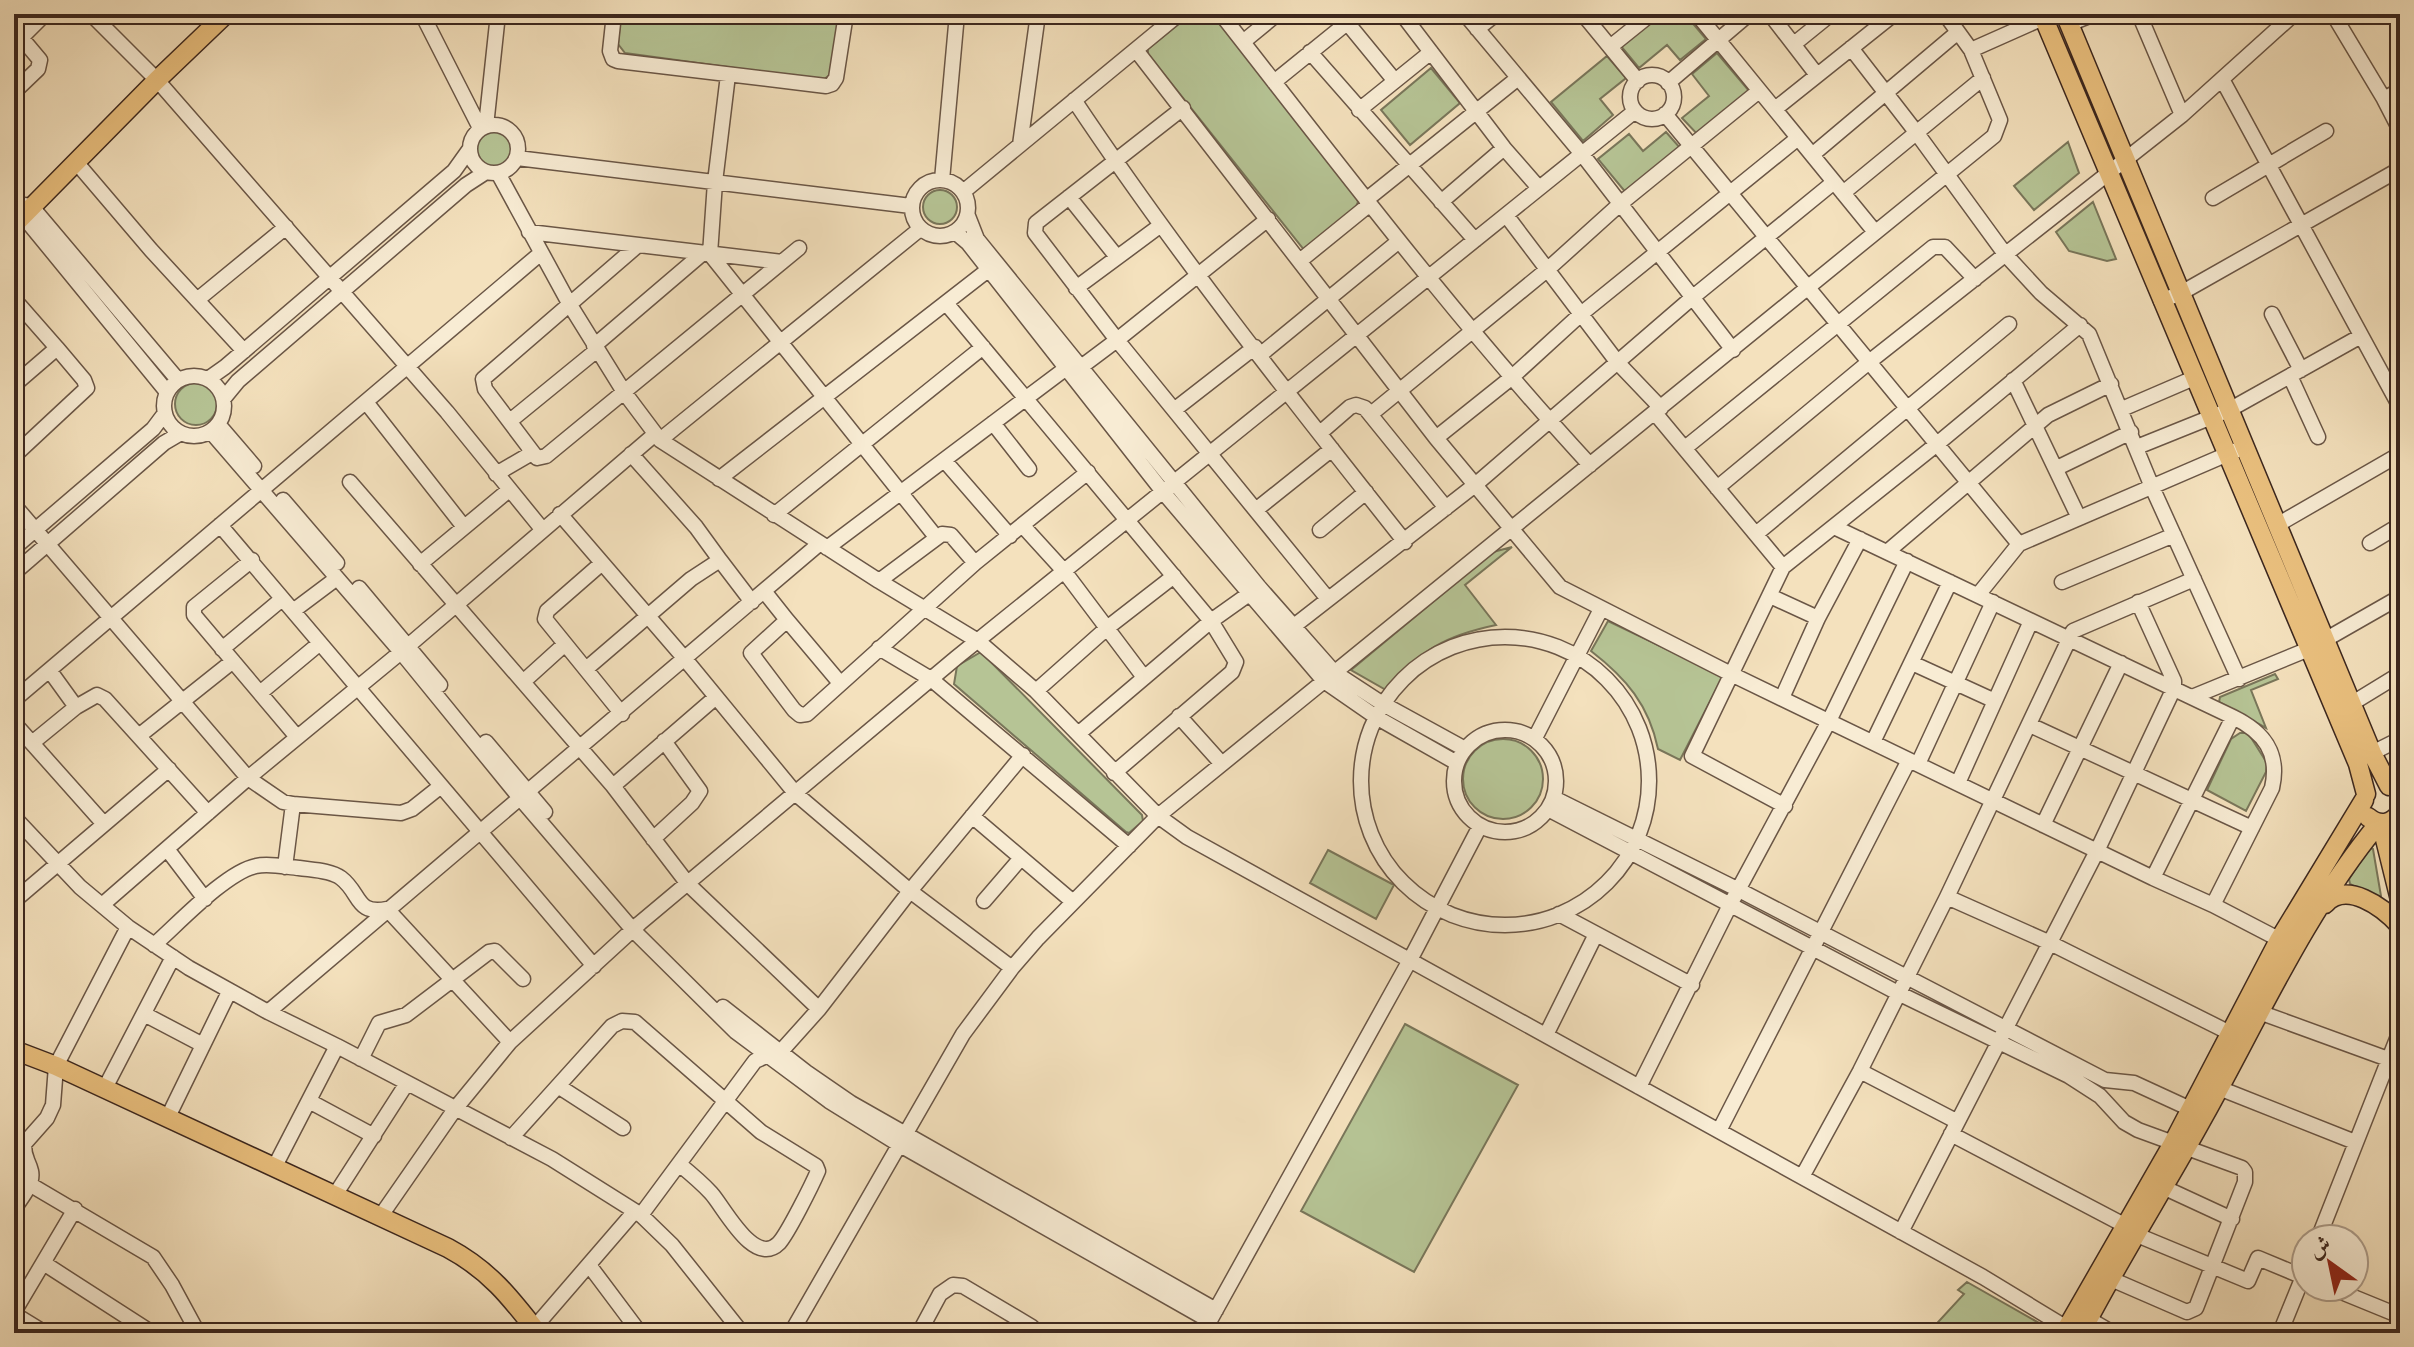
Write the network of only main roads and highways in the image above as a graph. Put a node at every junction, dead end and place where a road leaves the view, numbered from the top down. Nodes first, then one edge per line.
1 (226, 14) edge
2 (2042, 16) edge
3 (2067, 19) edge
4 (20, 210) edge
5 (2317, 645) junction
6 (2395, 791) edge
7 (2365, 797) junction
8 (2389, 819) edge
9 (2400, 900) edge
10 (2311, 922) junction
11 (2400, 926) edge
12 (2287, 943) junction
13 (14, 1050) edge
14 (2197, 1112) junction
15 (2179, 1146) junction
16 (2132, 1230) junction
17 (2075, 1326) edge
18 (536, 1331) edge

1 - 4 main road
2 - 5 main road
3 - 5 main road
5 - 6 main road
5 - 7 main road
6 - 7 main road
7 - 8 main road
7 - 12 main road
8 - 9 main road
8 - 10 main road
10 - 11 main road
10 - 12 main road
12 - 14 main road
12 - 14 main road
13 - 18 main road
14 - 15 main road
15 - 16 main road
15 - 16 main road
16 - 17 main road
16 - 17 main road

